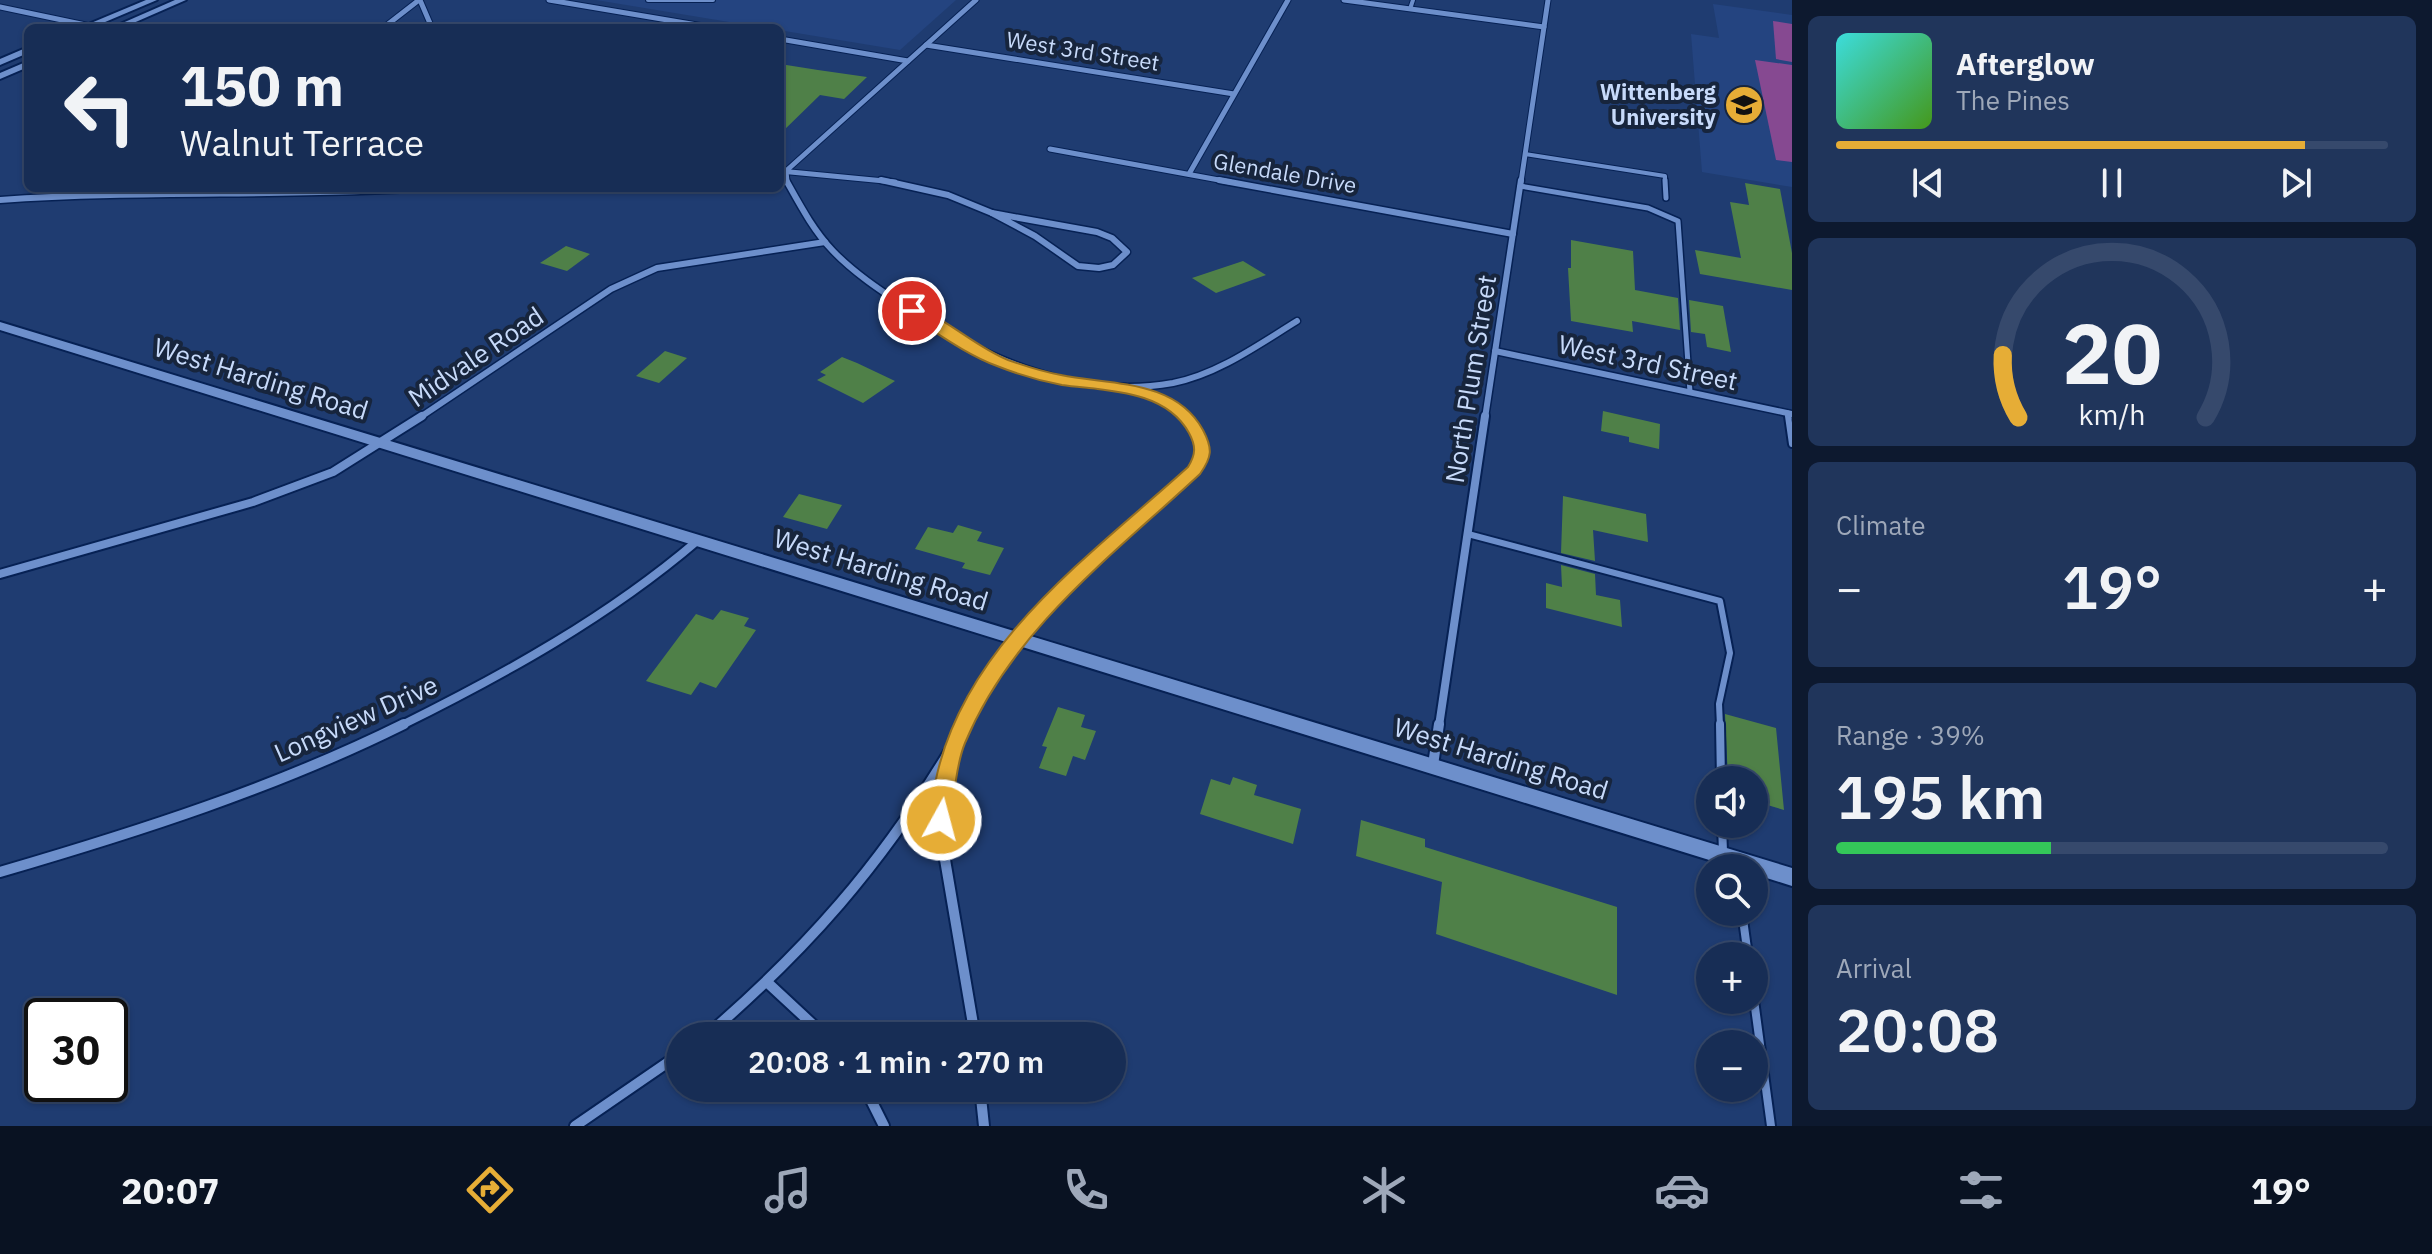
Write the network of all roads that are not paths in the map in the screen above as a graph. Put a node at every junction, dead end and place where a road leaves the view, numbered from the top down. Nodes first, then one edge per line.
1 (153, 0) edge
2 (182, 0) edge
3 (419, 0) edge
4 (550, 0) edge
5 (648, 0) edge
6 (713, 0) edge
7 (976, 0) edge
8 (1288, 0) edge
9 (1344, 0) edge
10 (1413, 0) edge
11 (1548, 0) edge
12 (0, 7) edge
13 (1410, 9) junction
14 (73, 24) edge
15 (93, 24) edge
16 (125, 24) edge
17 (388, 24) edge
18 (430, 24) edge
19 (691, 24) edge
20 (1544, 27) junction
21 (784, 40) edge
22 (926, 45) junction
23 (24, 52) edge
24 (908, 61) junction
25 (0, 62) edge
26 (24, 66) edge
27 (0, 76) edge
28 (1234, 94) junction
29 (1050, 149) dead end
30 (1525, 154) junction
31 (784, 170) edge
32 (784, 171) edge
33 (784, 174) edge
34 (1189, 174) junction
35 (1520, 186) junction
36 (43, 192) edge
37 (164, 192) edge
38 (261, 192) edge
39 (178, 194) junction
40 (33, 198) junction
41 (1666, 198) dead end
42 (0, 200) edge
43 (992, 213) junction
44 (1513, 234) junction
45 (825, 242) junction
46 (1297, 321) dead end
47 (0, 326) edge
48 (1495, 351) junction
49 (1125, 387) junction
50 (1690, 392) junction
51 (1790, 414) edge
52 (382, 444) junction
53 (1792, 444) edge
54 (1468, 534) junction
55 (697, 541) junction
56 (0, 572) edge
57 (1016, 639) junction
58 (954, 745) junction
59 (1433, 765) junction
60 (1721, 766) edge
61 (1709, 854) edge
62 (1768, 871) edge
63 (0, 872) edge
64 (1792, 877) edge
65 (769, 984) junction
66 (1756, 1014) edge
67 (723, 1022) edge
68 (810, 1022) edge
69 (973, 1022) edge
70 (666, 1064) edge
71 (872, 1102) edge
72 (981, 1102) edge
73 (575, 1126) edge
74 (884, 1126) edge
75 (984, 1126) edge
76 (1771, 1126) edge

1 - 15 street
2 - 16 street
3 - 17 street
3 - 18 street
4 - 19 street
5 - 6 lane
7 - 22 street
8 - 28 street
9 - 13 street
10 - 13 lane
11 - 20 street, North Plum Street
12 - 14 street
13 - 20 street
20 - 30 street, North Plum Street
21 - 24 street
22 - 24 street
22 - 28 street, West 3rd Street
23 - 25 street
24 - 31 street
26 - 27 street
28 - 34 street
29 - 34 street, Glendale Drive
30 - 35 street, North Plum Street
30 - 41 lane
32 - 43 street
33 - 45 street
34 - 44 street, Glendale Drive
35 - 44 street, North Plum Street
35 - 50 lane
36 - 40 street
37 - 39 street
38 - 39 street
39 - 40 street
40 - 42 street
43 - 43 street
44 - 48 street, North Plum Street
45 - 49 street
45 - 52 street, Midvale Road
46 - 49 street
47 - 52 street, West Harding Road
48 - 50 street, West 3rd Street
48 - 54 street, North Plum Street
49 - 57 street
50 - 51 street, West 3rd Street
51 - 53 lane
52 - 55 street, West Harding Road
52 - 56 street, Midvale Road
54 - 59 street, North Plum Street
54 - 60 lane
55 - 57 street, West Harding Road
55 - 63 street, Longview Drive
57 - 58 street
57 - 59 street, West Harding Road
58 - 65 street
58 - 69 street
59 - 61 street, West Harding Road
62 - 64 street, West Harding Road
65 - 67 street
65 - 68 street
66 - 76 lane
70 - 73 street
71 - 74 street
72 - 75 street

